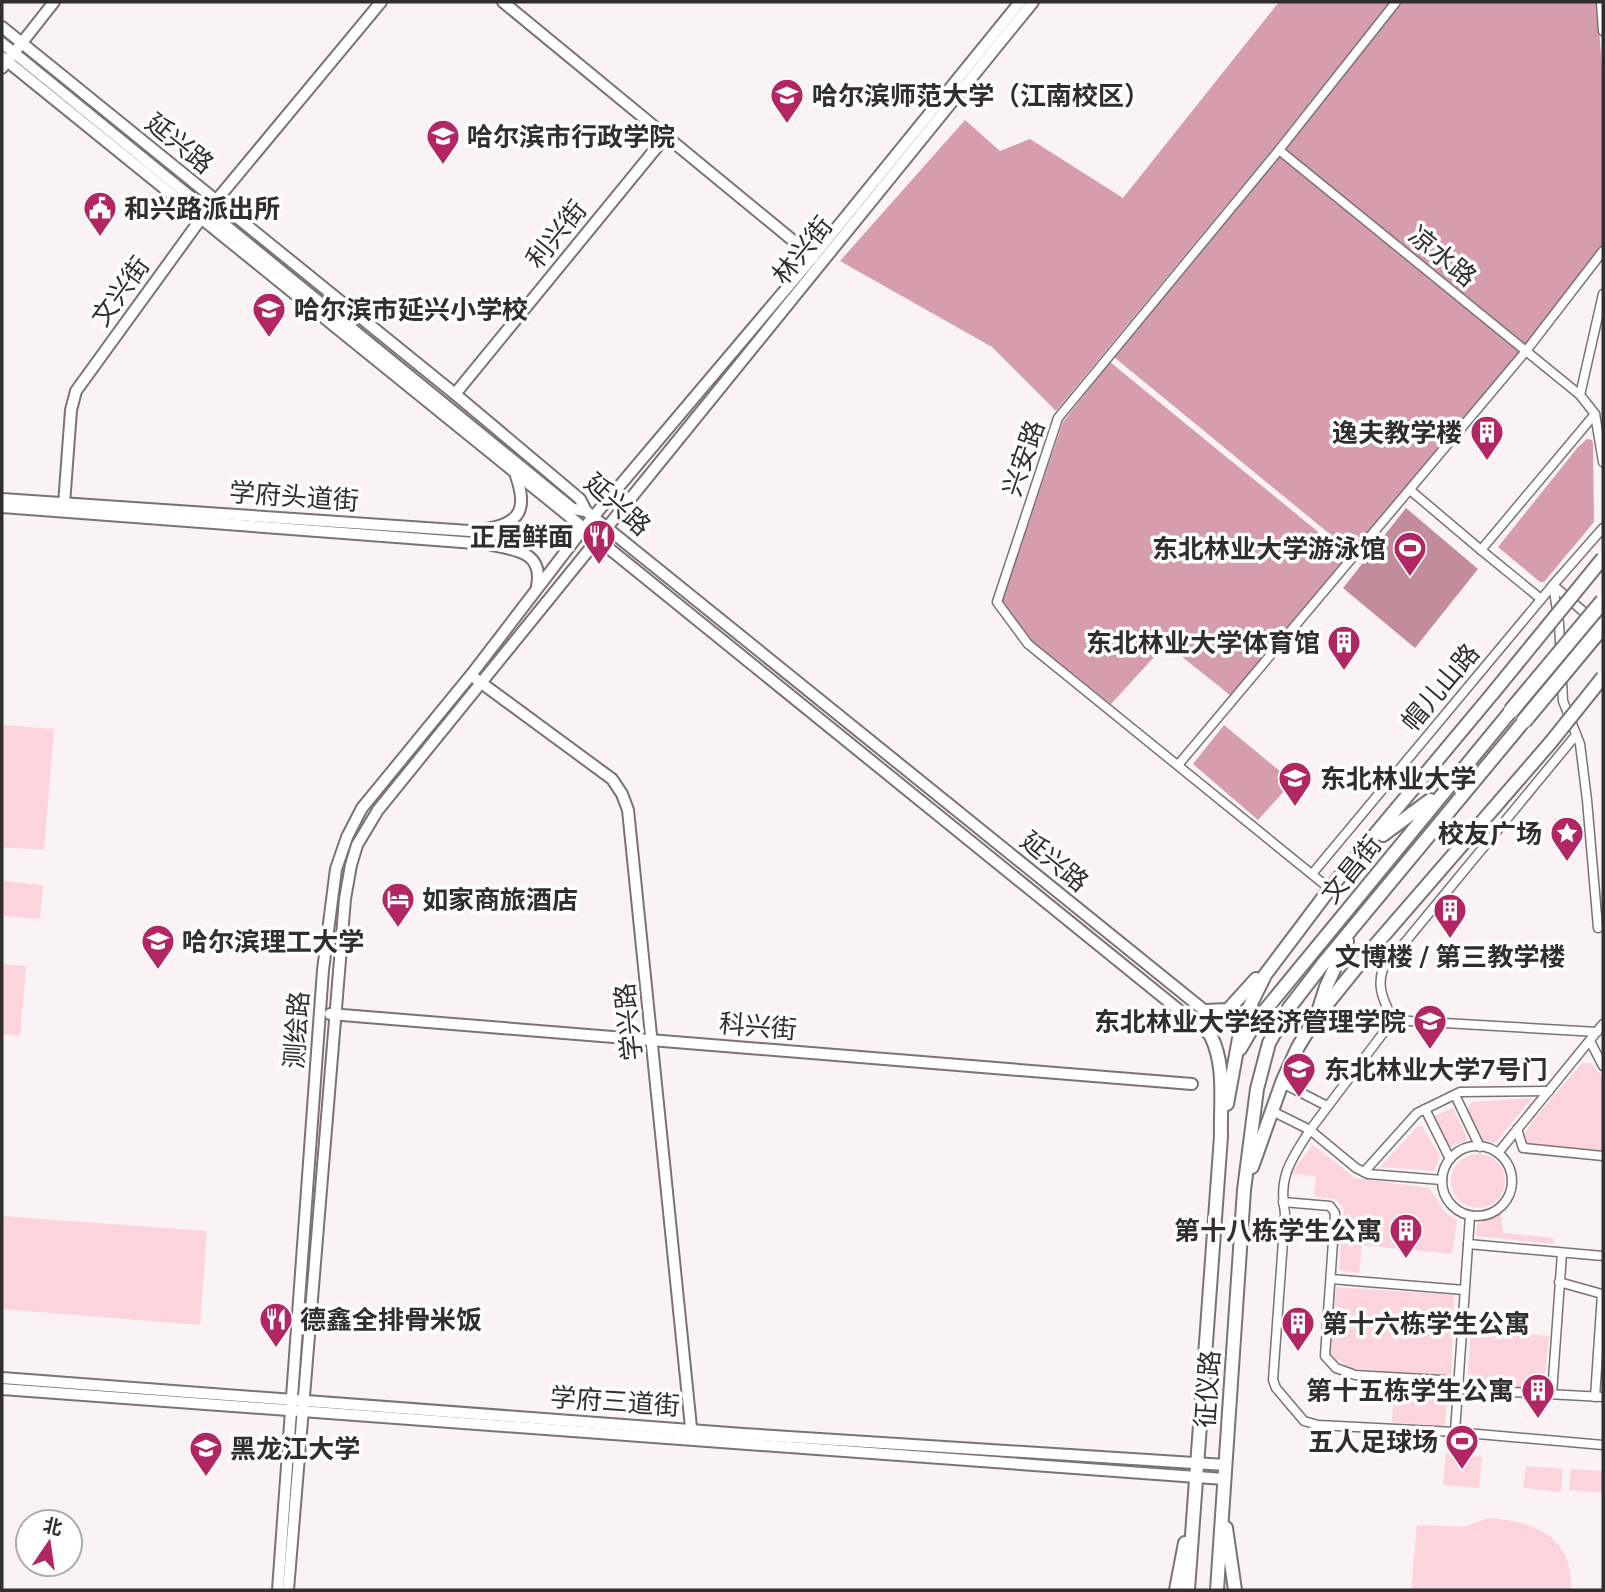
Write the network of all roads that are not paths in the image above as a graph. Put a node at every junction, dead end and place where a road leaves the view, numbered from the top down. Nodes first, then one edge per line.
1 (54, 2) edge
2 (381, 2) edge
3 (503, 2) edge
4 (1020, 2) edge
5 (1033, 2) edge
6 (1396, 2) edge
7 (1601, 2) edge
8 (2, 27) edge
9 (1603, 31) edge
10 (2, 43) edge
11 (21, 43) junction
12 (6, 60) edge
13 (666, 136) junction
14 (1279, 150) junction
15 (215, 201) junction
16 (204, 215) junction
17 (1603, 251) edge
18 (813, 257) junction
19 (1603, 294) edge
20 (1526, 351) junction
21 (455, 394) junction
22 (1580, 395) junction
23 (1595, 414) junction
24 (1603, 462) edge
25 (515, 474) junction
26 (1410, 490) junction
27 (2, 499) edge
28 (64, 504) junction
29 (2, 507) edge
30 (590, 514) junction
31 (606, 526) junction
32 (1603, 528) edge
33 (583, 529) junction
34 (474, 531) junction
35 (596, 538) junction
36 (1481, 550) junction
37 (1603, 558) edge
38 (1553, 585) junction
39 (536, 590) junction
40 (1541, 599) junction
41 (1603, 601) edge
42 (1603, 628) edge
43 (471, 675) junction
44 (1603, 677) edge
45 (481, 683) junction
46 (1511, 711) joint
47 (1524, 721) joint
48 (1576, 735) junction
49 (1178, 765) junction
50 (1463, 768) junction
51 (1366, 847) junction
52 (1312, 874) junction
53 (1330, 888) junction
54 (1320, 901) junction
55 (1353, 928) junction
56 (1598, 928) dead end
57 (1205, 1012) joint
58 (320, 1013) junction
59 (335, 1014) junction
60 (1315, 1019) junction
61 (1393, 1020) junction
62 (1603, 1024) edge
63 (1597, 1032) junction
64 (1211, 1036) joint
65 (653, 1040) junction
66 (1590, 1041) junction
67 (1235, 1061) junction
68 (1603, 1066) edge
69 (1282, 1083) junction
70 (1192, 1084) dead end
71 (1549, 1091) junction
72 (1455, 1095) junction
73 (1327, 1106) junction
74 (1425, 1110) junction
75 (1272, 1111) junction
76 (1517, 1129) junction
77 (1310, 1130) junction
78 (1221, 1136) junction
79 (1480, 1147) junction
80 (1497, 1153) junction
81 (1603, 1156) edge
82 (1450, 1159) junction
83 (1364, 1172) junction
84 (1442, 1180) junction
85 (1244, 1190) junction
86 (1283, 1202) junction
87 (1470, 1216) junction
88 (1468, 1244) junction
89 (1563, 1253) junction
90 (1603, 1256) edge
91 (1331, 1279) junction
92 (1559, 1282) junction
93 (1464, 1290) junction
94 (2, 1378) edge
95 (1457, 1385) junction
96 (2, 1389) edge
97 (1552, 1394) junction
98 (1599, 1397) edge
99 (297, 1406) junction
100 (1455, 1432) junction
101 (692, 1434) junction
102 (1603, 1445) edge
103 (1197, 1470) junction
104 (1224, 1472) junction
105 (1193, 1505) junction
106 (1223, 1507) junction
107 (278, 1590) edge
108 (288, 1590) edge
109 (1176, 1590) edge
110 (1188, 1590) edge
111 (1217, 1590) edge
112 (1236, 1590) edge

1 - 11 main road
2 - 15 main road, 文兴街
3 - 13 main road
4 - 18 main road, 林兴街
5 - 31 main road, 林兴街
6 - 14 street, 兴安路
7 - 9 street
8 - 11 main road, 延兴路
10 - 12 main road, 延兴路
11 - 12 main road
11 - 15 main road, 延兴路
12 - 16 main road, 延兴路
13 - 18 main road
13 - 21 main road, 利兴街
14 - 20 street, 凉水路
14 - 49 street, 兴安路
15 - 16 main road, 文兴街
15 - 21 main road, 延兴路
16 - 25 main road, 延兴路
16 - 28 main road, 文兴街
16 - 30 main road
17 - 20 street
18 - 30 main road, 林兴街
19 - 22 street
20 - 22 street, 凉水路
20 - 26 street
21 - 30 main road, 延兴路
22 - 23 street
23 - 24 street
23 - 36 street
25 - 33 main road, 延兴路
25 - 34 main road
26 - 36 street
26 - 49 street
27 - 28 main road, 学府头道街
28 - 34 main road, 学府头道街
29 - 39 main road, 学府头道街
30 - 31 main road, 延兴路
30 - 33 main road, 测绘路
31 - 35 main road, 测绘路
31 - 57 main road, 延兴路
32 - 38 street, 帽儿山路
33 - 34 main road, 学府头道街
33 - 35 main road, 延兴路
33 - 39 main road, 测绘路
35 - 45 main road, 测绘路
35 - 64 main road, 延兴路
36 - 40 street
37 - 51 main road, bridge
38 - 40 street, 帽儿山路
38 - 42 street, bridge
38 - 48 street
39 - 43 main road, 测绘路
40 - 52 street, 帽儿山路
41 - 46 highway, bridge
42 - 47 highway, bridge
43 - 45 main road, 学兴路
43 - 58 main road, 测绘路
44 - 60 main road, bridge
45 - 59 main road, 测绘路
45 - 65 main road, 学兴路
46 - 50 main road, 文昌街
47 - 55 main road, 文昌街
48 - 56 street
48 - 61 street
49 - 52 street, 兴安路
50 - 51 main road
50 - 67 main road, 文昌街
51 - 53 main road
52 - 53 street, 兴安路
53 - 54 main road
54 - 57 main road
54 - 67 main road
55 - 60 main road
55 - 85 main road, 文昌街
58 - 59 main road, 科兴街
58 - 99 main road, 测绘路
59 - 65 main road, 科兴街
59 - 99 main road, 测绘路
60 - 69 main road
61 - 63 street
61 - 73 street
62 - 63 street
63 - 66 street
64 - 78 main road
65 - 70 main road, 科兴街
65 - 101 main road, 学兴路
66 - 68 street
66 - 71 street
67 - 78 main road
69 - 73 street
69 - 75 main road
71 - 72 street
71 - 76 street
72 - 74 street
72 - 79 street
73 - 77 street
74 - 82 street
74 - 83 street
75 - 77 street
75 - 85 main road
76 - 80 street
76 - 81 street
77 - 83 street
77 - 86 street
78 - 103 main road
79 - 80 street
79 - 82 street
80 - 87 street
82 - 84 street
83 - 84 street
84 - 87 street
85 - 104 main road, 征仪路
86 - 91 street
86 - 100 street
87 - 88 street
88 - 89 street
88 - 93 street
89 - 90 street
89 - 92 street
91 - 93 street
91 - 95 street
92 - 97 street
92 - 98 street
93 - 95 street
94 - 99 main road, 学府三道街
95 - 97 street
95 - 100 street
96 - 99 main road, 学府三道街
97 - 98 street
99 - 101 main road, 学府三道街
99 - 107 main road, 测绘路
99 - 108 main road, 测绘路
100 - 102 street
101 - 103 main road, 学府三道街
103 - 104 main road, 学府三道街
103 - 105 main road
104 - 106 main road, 征仪路
105 - 109 main road
105 - 110 main road
106 - 111 main road, 征仪路
106 - 112 main road

